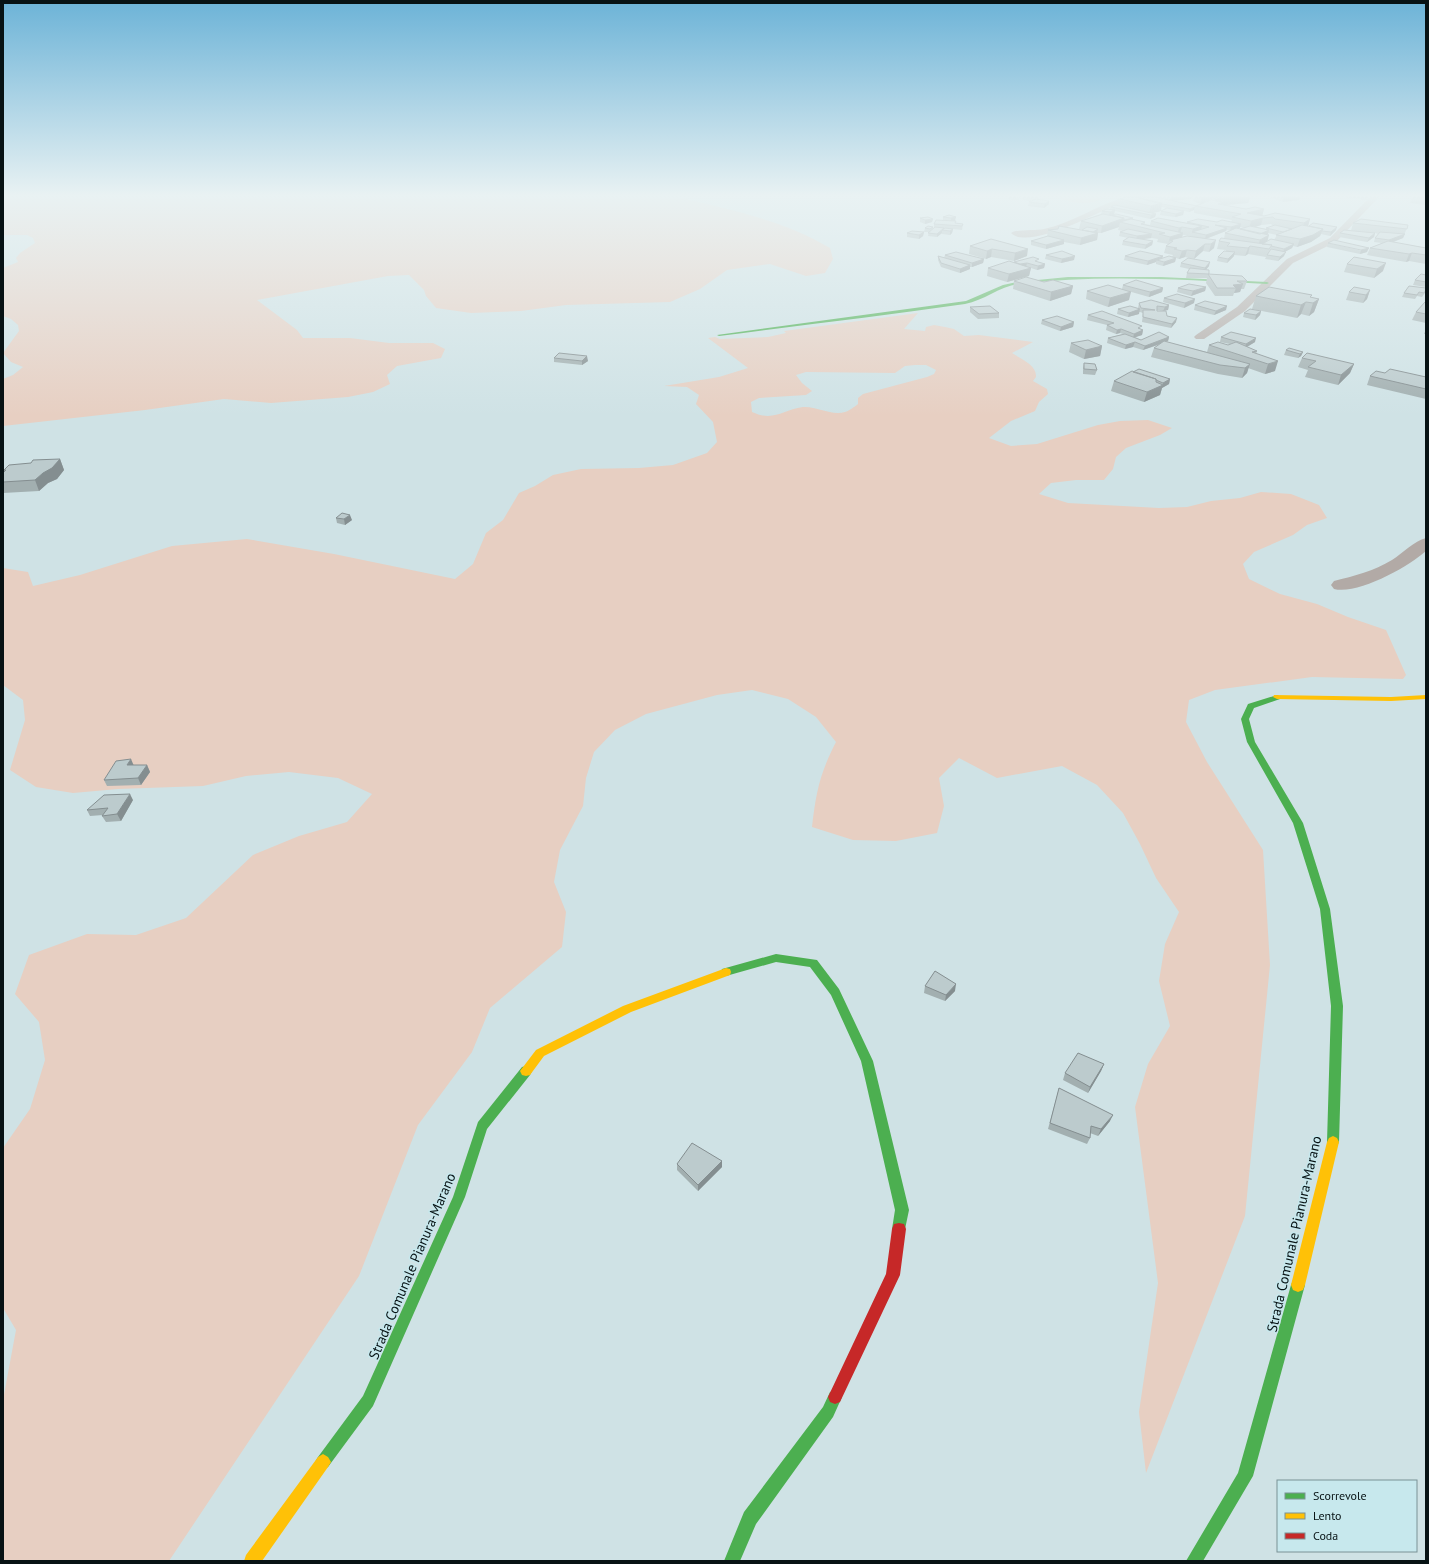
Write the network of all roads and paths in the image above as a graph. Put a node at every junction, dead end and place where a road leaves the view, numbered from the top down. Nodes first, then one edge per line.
1 (1281, 270) edge
2 (1267, 283) junction
3 (719, 335) dead end
4 (1200, 337) dead end
5 (1426, 542) edge
6 (1340, 585) dead end
7 (1426, 697) edge
8 (252, 1561) edge
9 (732, 1561) edge
10 (1194, 1561) edge

1 - 2 street
2 - 3 street
2 - 4 street
5 - 6 street
7 - 10 street, Strada Comunale Pianura-Marano
8 - 9 street, Strada Comunale Pianura-Marano

